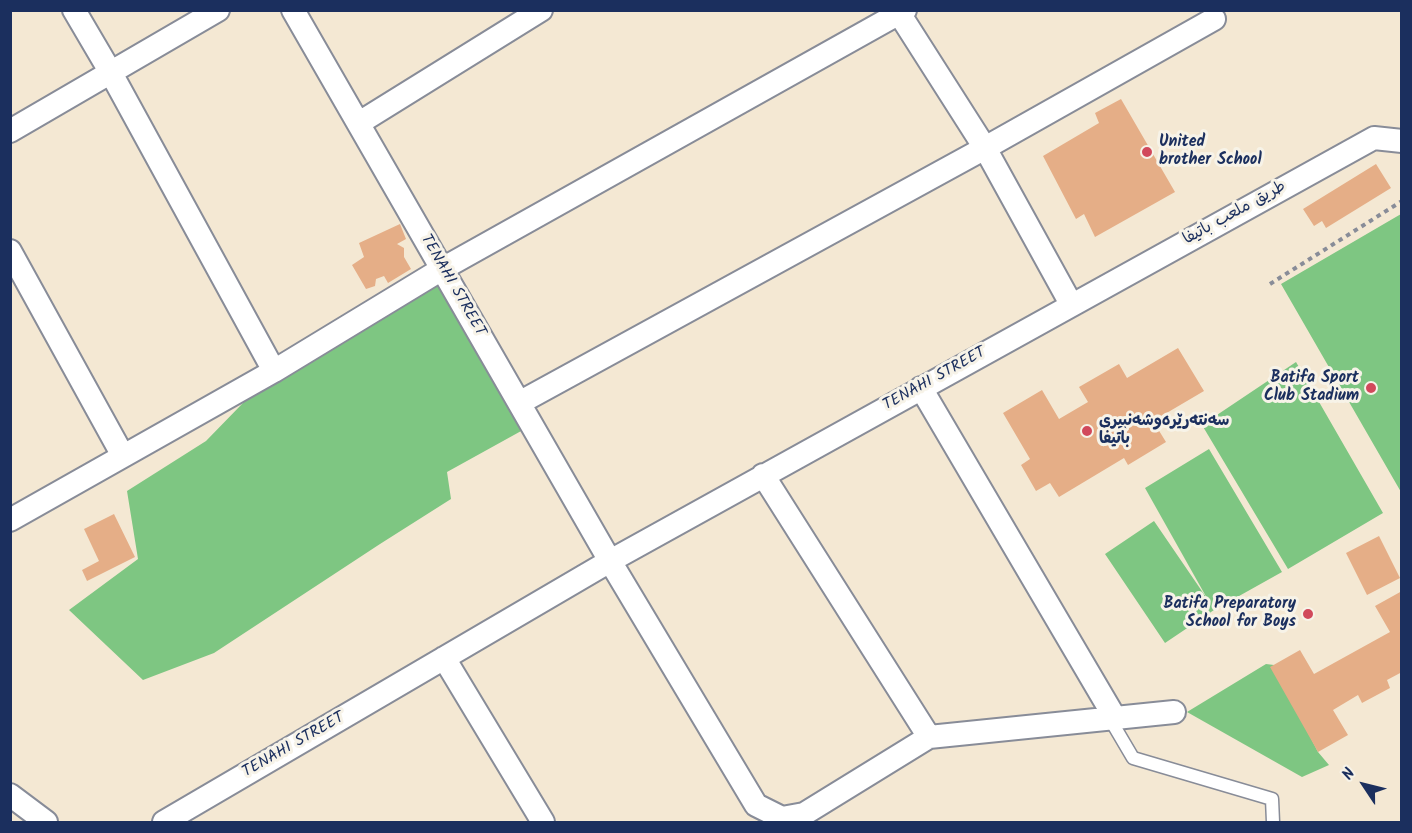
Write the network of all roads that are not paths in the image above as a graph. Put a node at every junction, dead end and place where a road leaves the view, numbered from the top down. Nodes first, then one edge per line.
1 (74, 10) edge
2 (218, 10) edge
3 (293, 10) edge
4 (541, 10) edge
5 (898, 11) edge
6 (1214, 19) dead end
7 (111, 73) junction
8 (359, 123) junction
9 (10, 131) edge
10 (1401, 141) edge
11 (985, 148) junction
12 (10, 251) edge
13 (442, 269) junction
14 (1071, 304) junction
15 (274, 371) junction
16 (921, 388) junction
17 (519, 403) junction
18 (123, 456) junction
19 (763, 475) junction
20 (10, 520) edge
21 (610, 561) junction
22 (444, 658) junction
23 (1174, 712) dead end
24 (1113, 719) junction
25 (929, 737) junction
26 (10, 795) edge
27 (760, 814) edge
28 (46, 822) edge
29 (164, 822) edge
30 (543, 822) edge
31 (1273, 822) edge

1 - 7 street
2 - 7 street
3 - 8 street, TENAHI STREET
4 - 8 street
5 - 11 street
5 - 13 street
6 - 11 street
7 - 9 street
7 - 15 street
8 - 13 street, TENAHI STREET
10 - 14 street, طريق ملعب باتيفا
11 - 14 street
11 - 17 street
12 - 18 street
13 - 15 street
13 - 17 street, TENAHI STREET
14 - 16 street, TENAHI STREET
15 - 18 street
16 - 19 street, TENAHI STREET
16 - 24 street
17 - 21 street, TENAHI STREET
18 - 20 street
19 - 21 street, TENAHI STREET
19 - 25 street
21 - 22 street, TENAHI STREET
21 - 27 street
22 - 29 street, TENAHI STREET
22 - 30 street
23 - 24 street
24 - 25 street
24 - 31 lane
25 - 27 street
26 - 28 street

